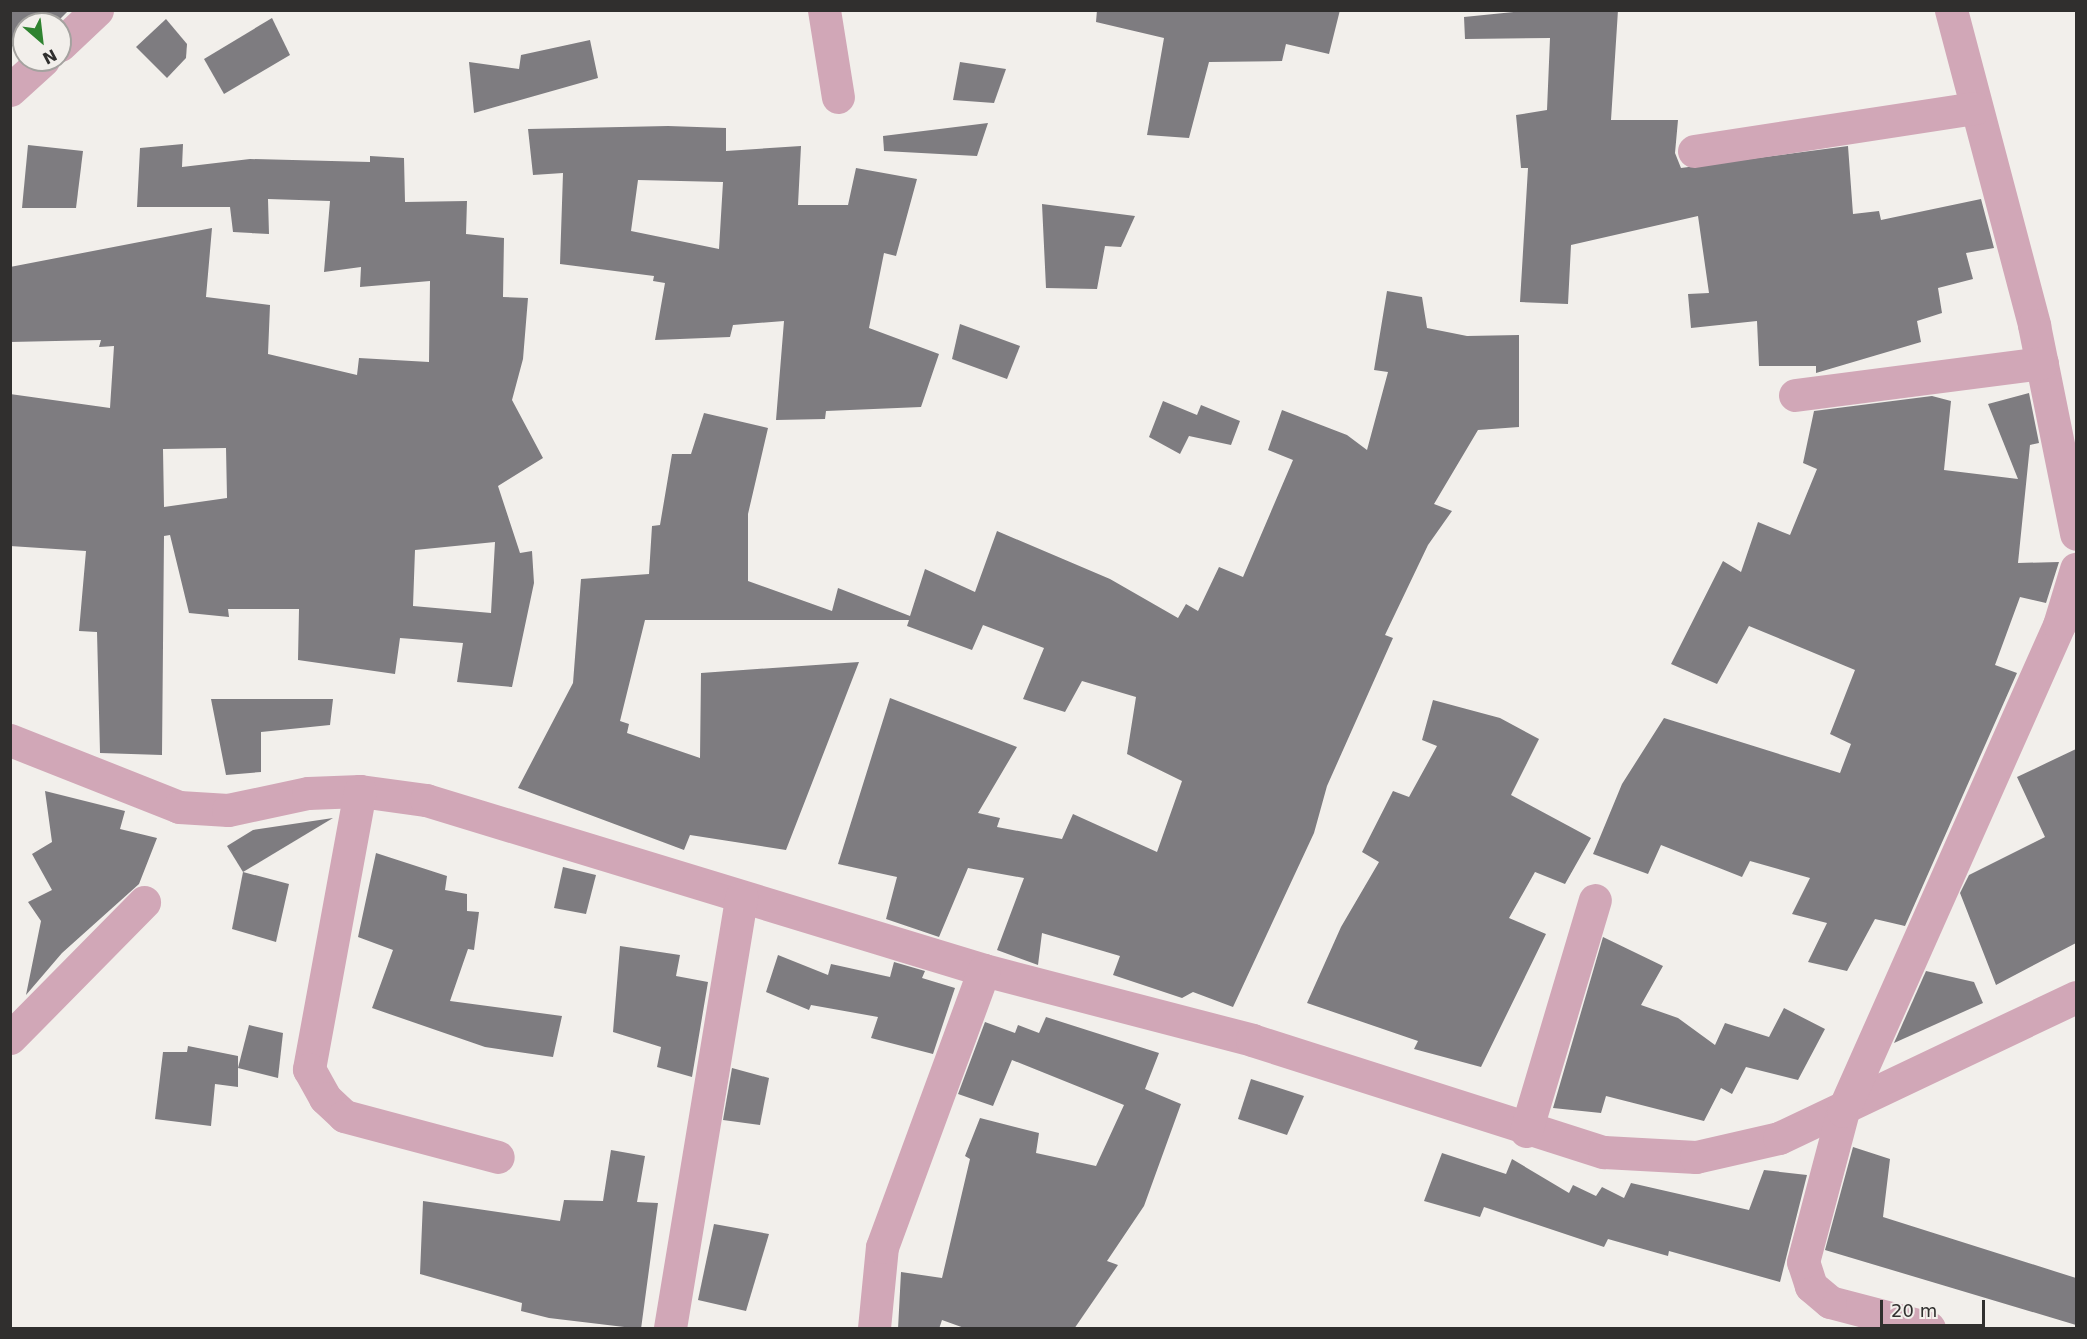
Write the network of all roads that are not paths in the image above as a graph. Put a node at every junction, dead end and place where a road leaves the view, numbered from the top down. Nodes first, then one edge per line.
1 (97, 10) edge
2 (824, 10) edge
3 (1951, 10) edge
4 (72, 34) edge
5 (30, 72) edge
6 (10, 90) edge
7 (838, 97) dead end
8 (1975, 108) junction
9 (1694, 151) dead end
10 (2042, 363) junction
11 (1795, 395) dead end
12 (2076, 534) edge
13 (2076, 569) edge
14 (10, 740) edge
15 (360, 791) junction
16 (741, 897) junction
17 (1595, 900) dead end
18 (144, 902) dead end
19 (984, 970) junction
20 (2076, 997) edge
21 (10, 1038) edge
22 (1843, 1111) junction
23 (1526, 1131) junction
24 (498, 1157) dead end
25 (670, 1329) edge
26 (874, 1329) edge
27 (1929, 1329) edge

1 - 4 street
2 - 7 street
3 - 8 street
5 - 6 street
8 - 9 street
8 - 10 street
10 - 11 street
10 - 12 street
13 - 22 street
14 - 15 street
15 - 16 street
15 - 24 street
16 - 19 street
16 - 25 street
17 - 23 street
18 - 21 street
19 - 23 street
19 - 26 street
20 - 22 street
22 - 23 street
22 - 27 street

